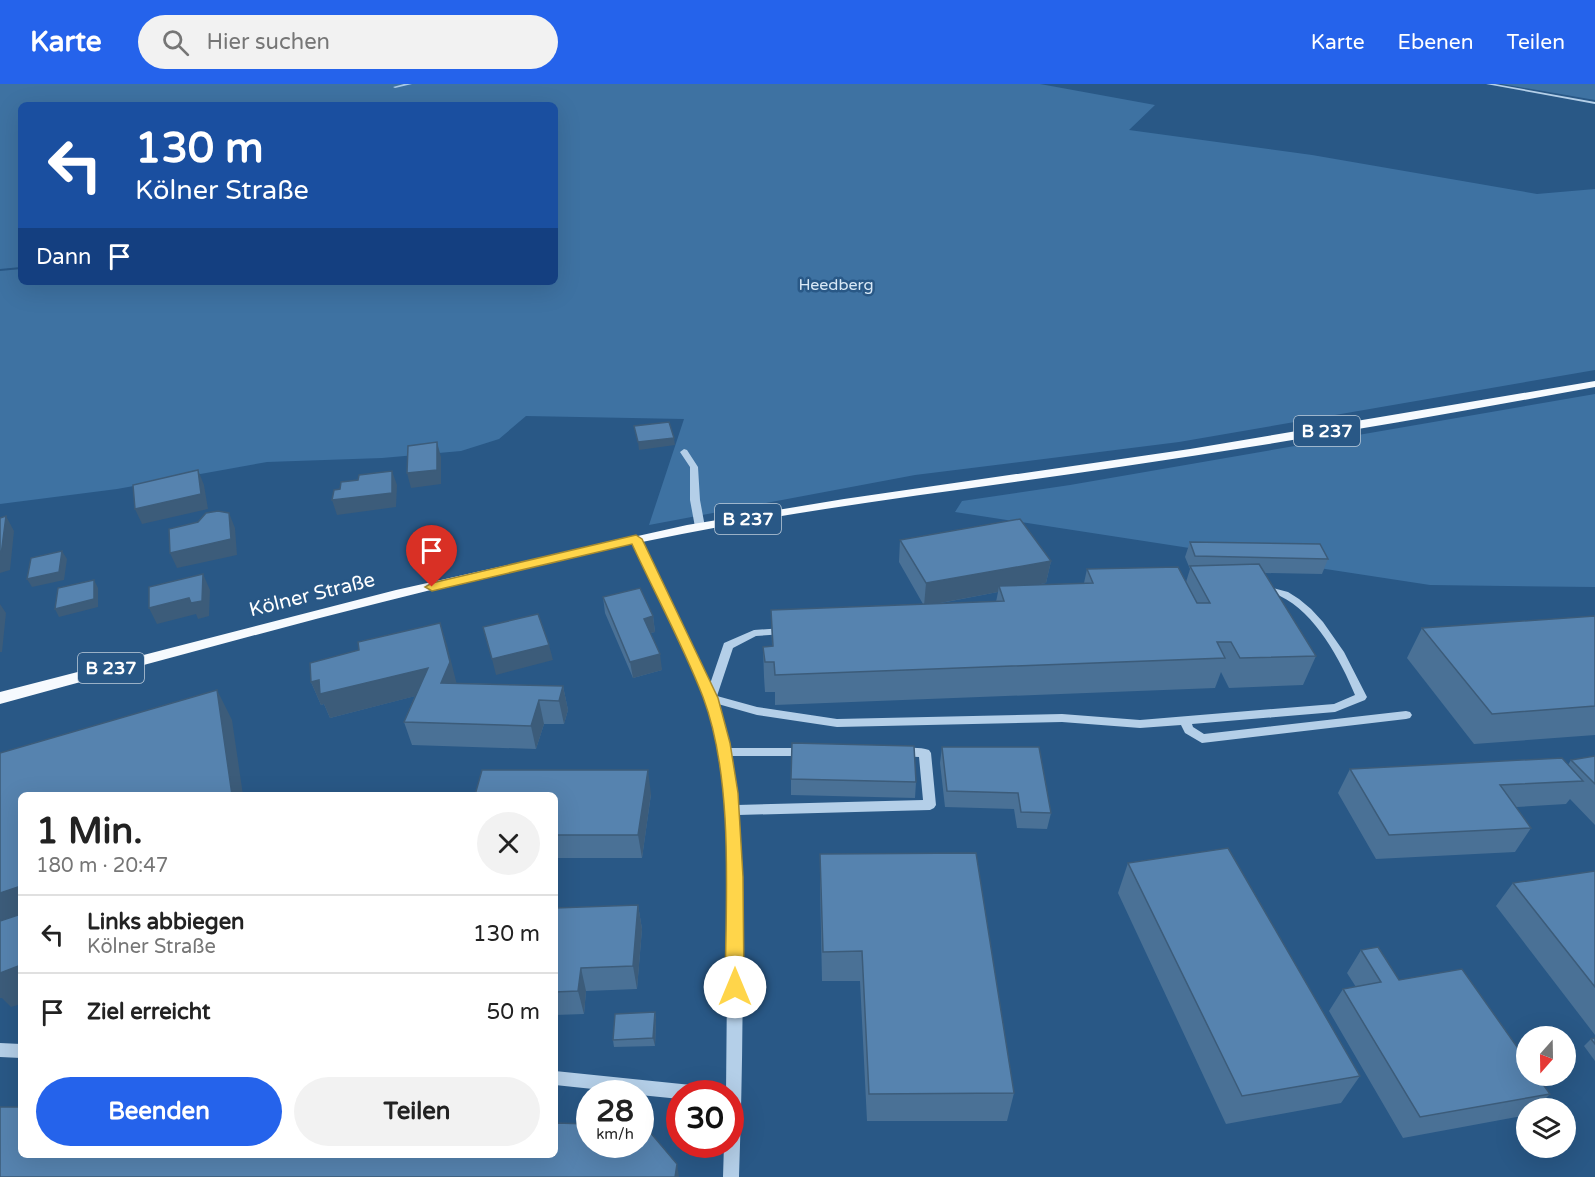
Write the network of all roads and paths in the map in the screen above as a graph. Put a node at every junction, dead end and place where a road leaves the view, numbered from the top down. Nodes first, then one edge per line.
1 (1488, 84) edge
2 (1595, 103) edge
3 (1595, 384) edge
4 (684, 452) dead end
5 (700, 527) junction
6 (636, 539) junction
7 (0, 698) edge
8 (711, 698) junction
9 (1406, 715) dead end
10 (1184, 720) junction
11 (724, 752) junction
12 (818, 752) edge
13 (889, 753) edge
14 (731, 810) junction
15 (0, 1050) edge
16 (18, 1051) edge
17 (558, 1078) edge
18 (732, 1080) edge
19 (666, 1090) edge
20 (731, 1158) edge
21 (731, 1177) edge

1 - 2 street
3 - 5 main road, B 237
4 - 5 street
5 - 6 main road, B 237
6 - 7 main road, Kölner Straße / B 237
6 - 8 street
8 - 10 street
8 - 10 street
8 - 11 street
9 - 10 street
11 - 12 street
11 - 14 street
13 - 14 street
14 - 18 street
15 - 16 street
17 - 19 street
20 - 21 street

